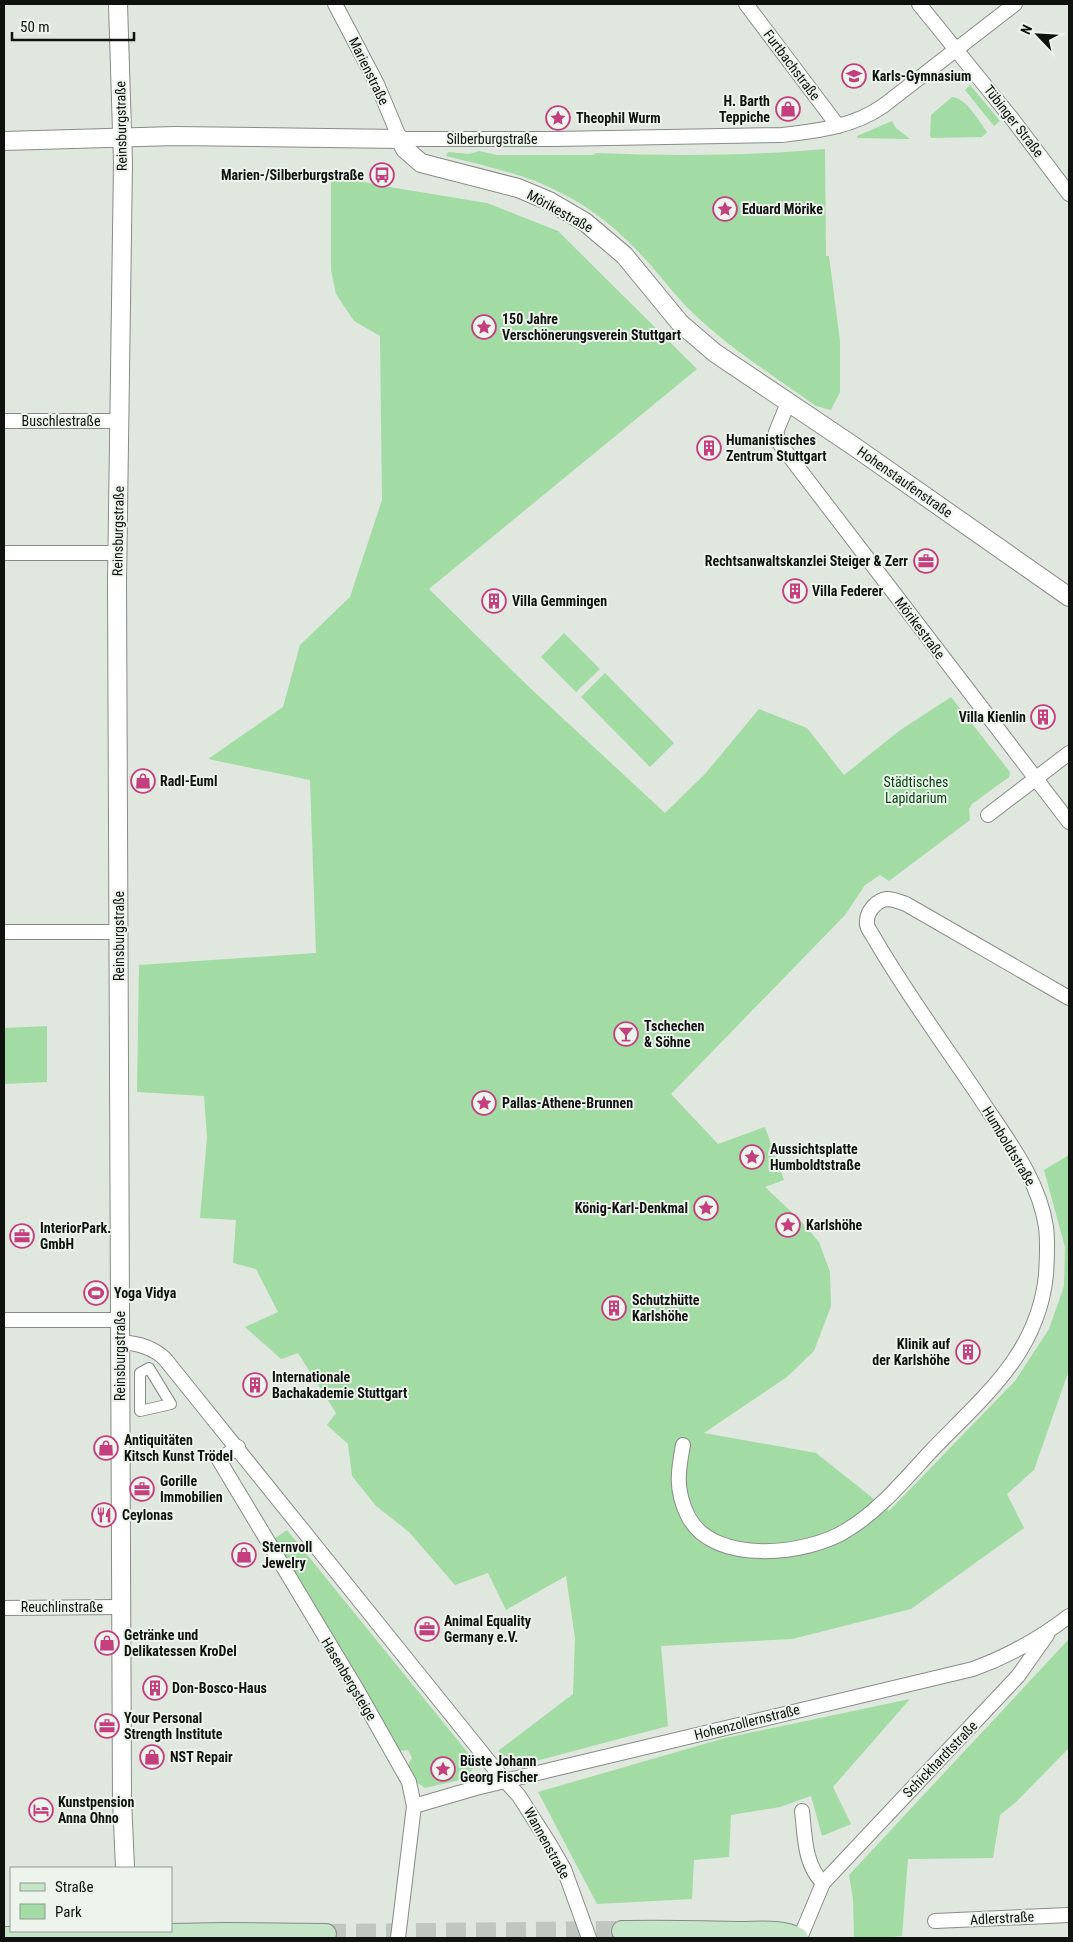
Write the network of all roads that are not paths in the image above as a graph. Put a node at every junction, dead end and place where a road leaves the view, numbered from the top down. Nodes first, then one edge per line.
1 (118, 4) edge
2 (335, 4) edge
3 (746, 4) edge
4 (919, 4) edge
5 (1015, 4) edge
6 (955, 49) junction
7 (838, 126) junction
8 (122, 137) junction
9 (400, 139) junction
10 (4, 141) edge
11 (1069, 194) edge
12 (739, 369) joint
13 (788, 403) junction
14 (4, 421) edge
15 (118, 421) junction
16 (4, 553) edge
17 (118, 553) junction
18 (1069, 597) edge
19 (1069, 753) edge
20 (1037, 778) junction
21 (988, 815) dead end
22 (1069, 822) edge
23 (4, 932) edge
24 (118, 932) junction
25 (1069, 998) edge
26 (4, 1320) edge
27 (120, 1320) junction
28 (120, 1342) junction
29 (683, 1445) dead end
30 (238, 1447) junction
31 (121, 1607) junction
32 (4, 1608) edge
33 (1069, 1616) edge
34 (1051, 1630) junction
35 (506, 1782) junction
36 (414, 1806) junction
37 (802, 1811) dead end
38 (125, 1867) edge
39 (823, 1883) junction
40 (1069, 1915) edge
41 (935, 1921) dead end
42 (622, 1931) tunnel mouth
43 (123, 1934) edge
44 (326, 1934) dead end
45 (4, 1937) edge
46 (398, 1938) edge
47 (589, 1938) edge
48 (799, 1938) edge

1 - 8 street, Reinsburgstraße
2 - 9 street, Marienstraße
3 - 7 street, Furtbachstraße
4 - 6 street, Tübinger Straße
5 - 6 street, Silberburgstraße
6 - 7 street, Silberburgstraße
6 - 11 street, Tübinger Straße
7 - 9 street, Silberburgstraße
8 - 9 street, Silberburgstraße
8 - 10 street, Silberburgstraße
8 - 15 street, Reinsburgstraße
9 - 12 street, Mörikestraße
12 - 13 street, Hohenstaufenstraße
13 - 18 street, Hohenstaufenstraße
13 - 20 street, Mörikestraße
14 - 15 street, Buschlestraße
15 - 17 street, Reinsburgstraße
16 - 17 street
17 - 24 street, Reinsburgstraße
19 - 20 street
20 - 21 street
20 - 22 street, Mörikestraße
23 - 24 street
24 - 27 street, Reinsburgstraße
25 - 29 street, Humboldtstraße
26 - 27 street
27 - 28 street, Reinsburgstraße
28 - 30 street
28 - 31 street, Reinsburgstraße
30 - 35 street
30 - 36 street, Hasenbergsteige
31 - 32 street, Reuchlinstraße
31 - 38 street, Reinsburgstraße
33 - 34 street, Hohenzollernstraße
34 - 35 street, Hohenzollernstraße
34 - 39 street, Schickhardtstraße
35 - 36 street, Hohenzollernstraße
35 - 47 street, Wannenstraße
36 - 46 street, Hasenbergsteige
37 - 39 street
39 - 48 street, Schickhardtstraße
40 - 41 street, Adlerstraße
42 - 48 main road
43 - 44 main road
43 - 45 main road

